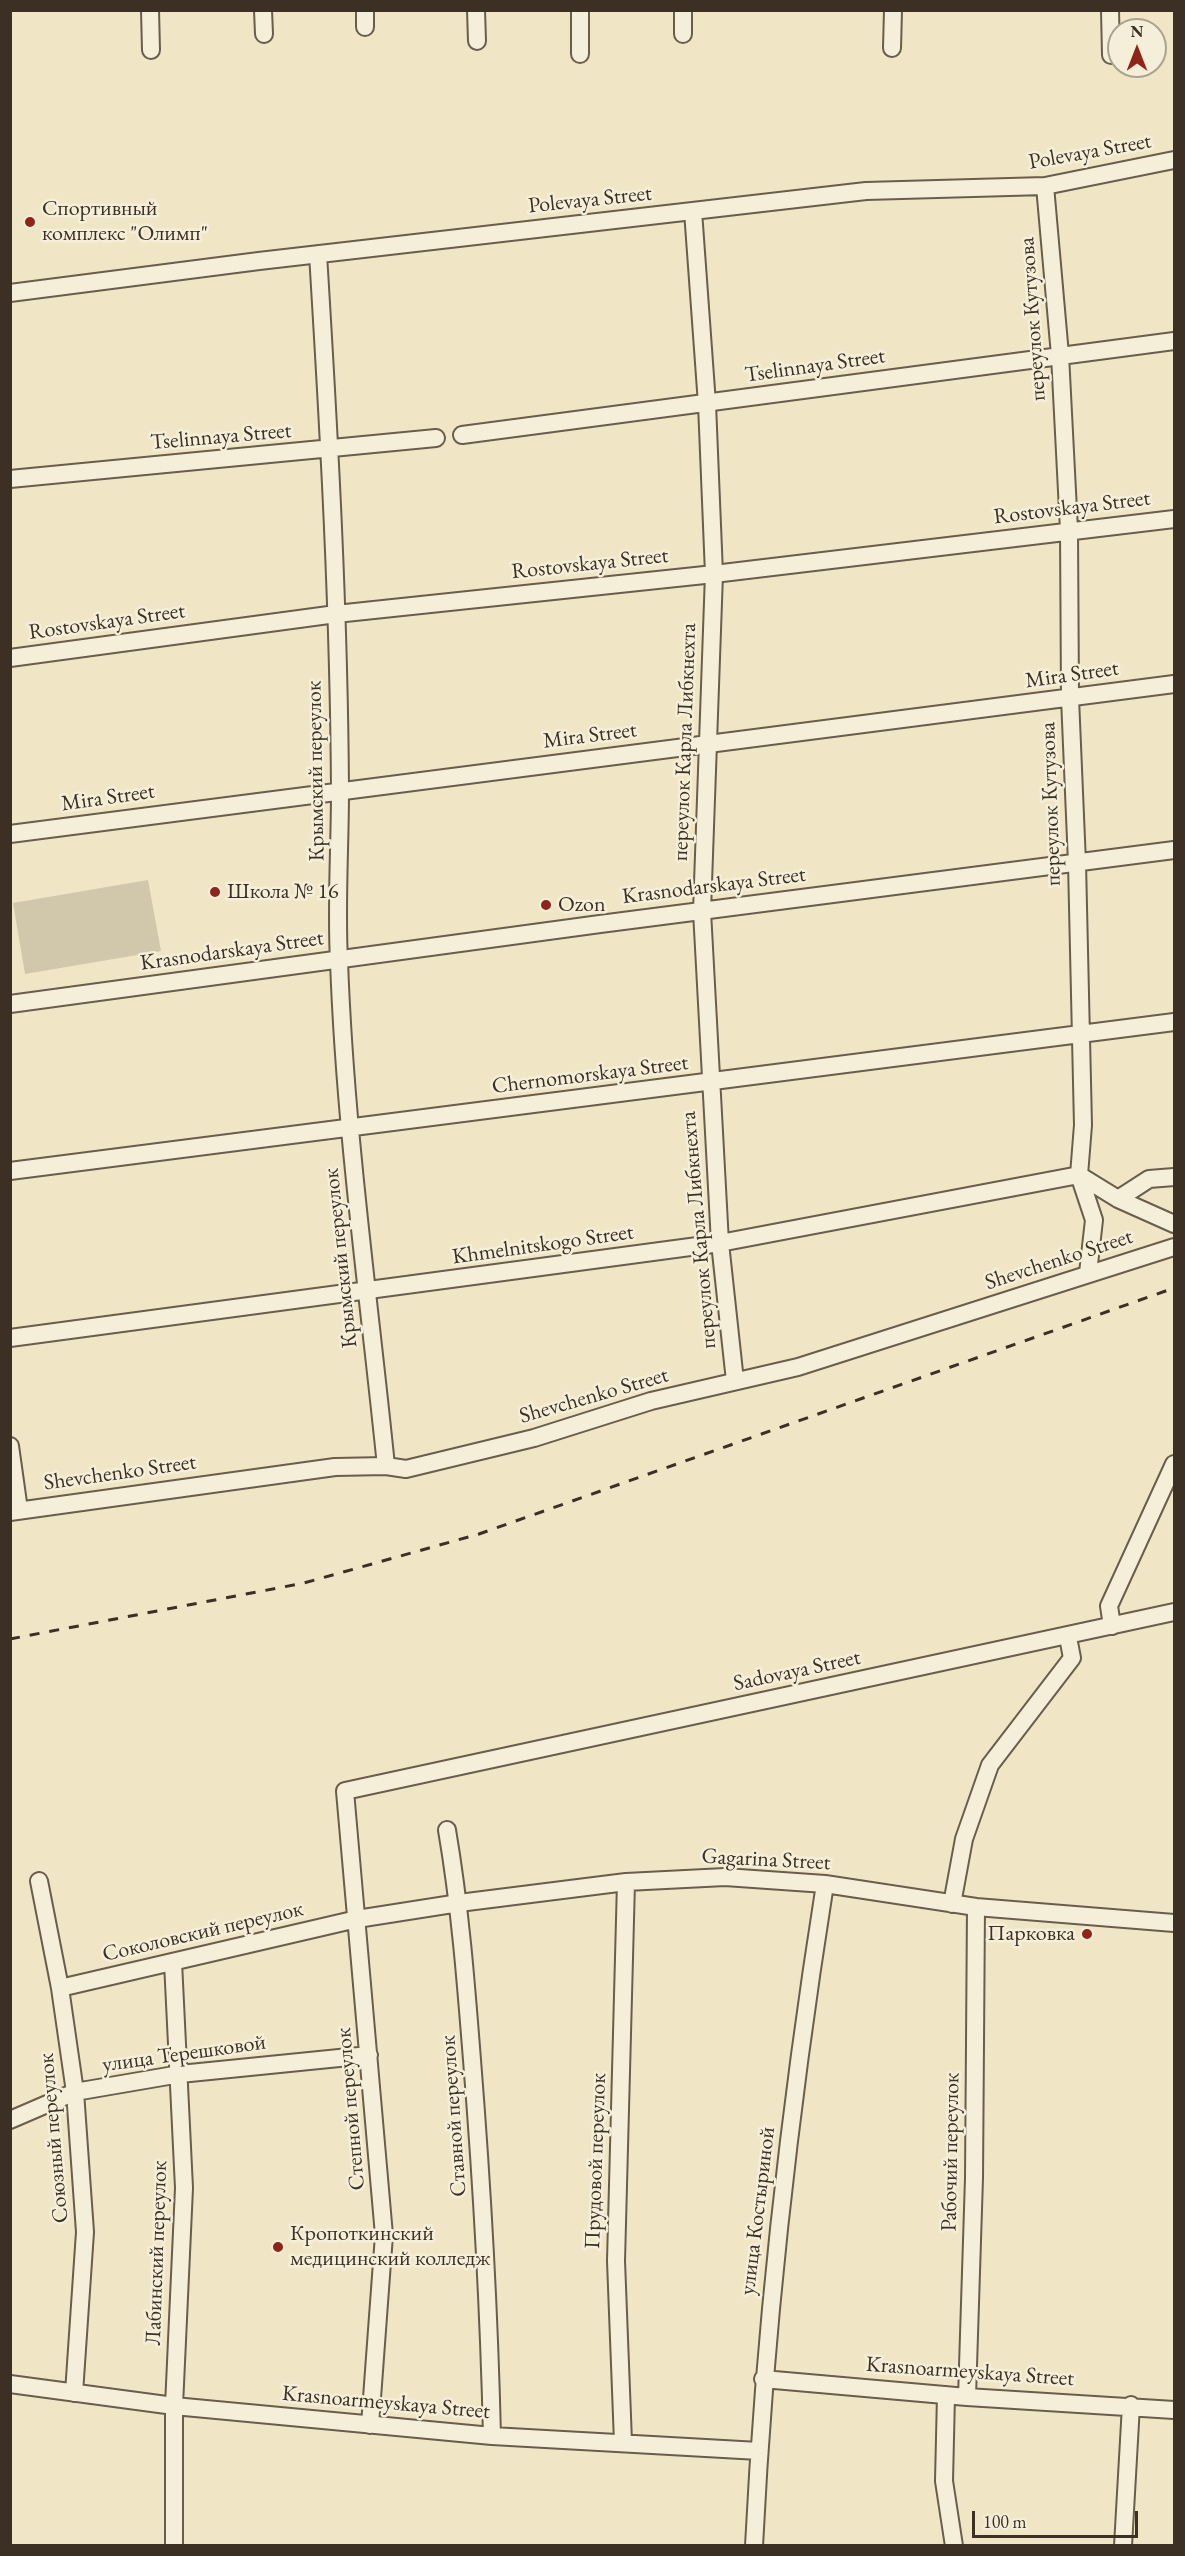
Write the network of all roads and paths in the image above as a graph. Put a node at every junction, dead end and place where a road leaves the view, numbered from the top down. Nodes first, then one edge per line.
1 (150, 10) edge
2 (263, 10) edge
3 (476, 10) edge
4 (580, 10) edge
5 (683, 10) edge
6 (892, 10) edge
7 (264, 34) dead end
8 (683, 34) dead end
9 (477, 41) dead end
10 (892, 48) dead end
11 (151, 50) dead end
12 (580, 54) dead end
13 (1174, 160) edge
14 (1045, 186) junction
15 (693, 211) junction
16 (318, 254) junction
17 (10, 293) edge
18 (1174, 341) edge
19 (1059, 355) junction
20 (707, 404) junction
21 (462, 435) dead end
22 (436, 438) dead end
23 (330, 449) junction
24 (10, 479) edge
25 (1174, 519) edge
26 (1069, 530) junction
27 (714, 574) junction
28 (336, 614) junction
29 (10, 657) edge
30 (1174, 684) edge
31 (1070, 698) junction
32 (706, 745) junction
33 (340, 790) junction
34 (10, 834) edge
35 (1174, 850) edge
36 (1077, 863) junction
37 (702, 911) junction
38 (339, 959) junction
39 (10, 1004) edge
40 (1174, 1022) edge
41 (1081, 1035) junction
42 (710, 1082) junction
43 (349, 1128) junction
44 (10, 1171) edge
45 (1079, 1175) junction
46 (1174, 1177) edge
47 (1118, 1198) junction
48 (1174, 1224) edge
49 (720, 1243) junction
50 (1174, 1247) edge
51 (1088, 1273) junction
52 (368, 1292) junction
53 (10, 1338) edge
54 (735, 1381) junction
55 (10, 1446) edge
56 (1174, 1464) edge
57 (386, 1466) junction
58 (15, 1511) edge
59 (1174, 1612) edge
60 (1112, 1626) junction
61 (1068, 1637) junction
62 (345, 1791) joint
63 (447, 1830) dead end
64 (39, 1881) dead end
65 (626, 1882) junction
66 (825, 1884) junction
67 (459, 1903) junction
68 (952, 1904) junction
69 (976, 1907) junction
70 (357, 1919) junction
71 (1174, 1923) edge
72 (173, 1962) junction
73 (60, 1988) junction
74 (369, 2055) junction
75 (180, 2074) junction
76 (75, 2092) junction
77 (10, 2120) edge
78 (764, 2379) junction
79 (10, 2384) edge
80 (74, 2393) junction
81 (946, 2395) junction
82 (967, 2397) junction
83 (1131, 2405) junction
84 (174, 2406) junction
85 (1174, 2410) edge
86 (370, 2425) junction
87 (492, 2436) junction
88 (623, 2442) junction
89 (759, 2451) junction
90 (174, 2546) edge
91 (754, 2546) edge
92 (954, 2546) edge
93 (1124, 2546) edge

1 - 11 street
2 - 7 street
3 - 9 street
4 - 12 street
5 - 8 street
6 - 10 street
13 - 14 street, Polevaya Street
14 - 15 street, Polevaya Street
14 - 19 street, переулок Кутузова
15 - 16 street, Polevaya Street
15 - 20 street, переулок Карла Либкнехта
16 - 17 street, Polevaya Street
16 - 23 street, Крымский переулок
18 - 19 street, Tselinnaya Street
19 - 20 street, Tselinnaya Street
19 - 26 street, переулок Кутузова
20 - 21 street, Tselinnaya Street
20 - 27 street, переулок Карла Либкнехта
22 - 23 street, Tselinnaya Street
23 - 24 street, Tselinnaya Street
23 - 28 street, Крымский переулок
25 - 26 street, Rostovskaya Street
26 - 27 street, Rostovskaya Street
26 - 31 street, переулок Кутузова
27 - 28 street, Rostovskaya Street
27 - 32 street, переулок Карла Либкнехта
28 - 29 street, Rostovskaya Street
28 - 33 street, Крымский переулок
30 - 31 street, Mira Street
31 - 32 street, Mira Street
31 - 36 street, переулок Кутузова
32 - 33 street, Mira Street
32 - 37 street, переулок Карла Либкнехта
33 - 34 street, Mira Street
33 - 38 street, Крымский переулок
35 - 36 street, Krasnodarskaya Street
36 - 37 street, Krasnodarskaya Street
36 - 41 street, переулок Кутузова
37 - 38 street, Krasnodarskaya Street
37 - 42 street, переулок Карла Либкнехта
38 - 39 street, Krasnodarskaya Street
38 - 43 street, Крымский переулок
40 - 41 street, Chernomorskaya Street
41 - 42 street, Chernomorskaya Street
41 - 45 street, переулок Кутузова
42 - 43 street, Chernomorskaya Street
42 - 49 street, переулок Карла Либкнехта
43 - 44 street, Chernomorskaya Street
43 - 52 street, Крымский переулок
45 - 47 street
45 - 49 street, Khmelnitskogo Street
45 - 51 street, переулок Кутузова
46 - 47 street
47 - 48 street
49 - 52 street, Khmelnitskogo Street
49 - 54 street, переулок Карла Либкнехта
50 - 51 street, Shevchenko Street
51 - 54 street, Shevchenko Street
52 - 53 street, Khmelnitskogo Street
52 - 57 street, Крымский переулок
54 - 57 street, Shevchenko Street
55 - 58 street
56 - 60 street
57 - 58 street, Shevchenko Street
59 - 60 street, Sadovaya Street
60 - 61 street, Sadovaya Street
61 - 62 street, Sadovaya Street
61 - 68 street
62 - 70 street, Степной переулок
63 - 67 street, Ставной переулок
64 - 73 street, Союзный переулок
65 - 66 street, Gagarina Street
65 - 67 street, Gagarina Street
65 - 88 street, Прудовой переулок
66 - 68 street, Gagarina Street
66 - 78 street, улица Костыриной
67 - 70 street, Gagarina Street
67 - 87 street, Ставной переулок
68 - 69 street, Gagarina Street
69 - 71 street, Gagarina Street
69 - 82 street, Рабочий переулок
70 - 72 street, Соколовский переулок
70 - 74 street, Степной переулок
72 - 73 street, Соколовский переулок
72 - 75 street, Лабинский переулок
73 - 76 street, Союзный переулок
74 - 75 street, улица Терешковой
74 - 86 street, Степной переулок
75 - 76 street, улица Терешковой
75 - 84 street, Лабинский переулок
76 - 77 street, улица Терешковой
76 - 80 street, Союзный переулок
78 - 81 street, Krasnoarmeyskaya Street
78 - 89 street, улица Костыриной
79 - 80 street, Krasnoarmeyskaya Street
80 - 84 street, Krasnoarmeyskaya Street
81 - 82 street, Krasnoarmeyskaya Street
81 - 92 street
82 - 83 street, Krasnoarmeyskaya Street
83 - 85 street, Krasnoarmeyskaya Street
83 - 93 street
84 - 86 street, Krasnoarmeyskaya Street
84 - 90 street, Лабинский переулок
86 - 87 street, Krasnoarmeyskaya Street
87 - 88 street, Krasnoarmeyskaya Street
88 - 89 street, Krasnoarmeyskaya Street
89 - 91 street, улица Костыриной

